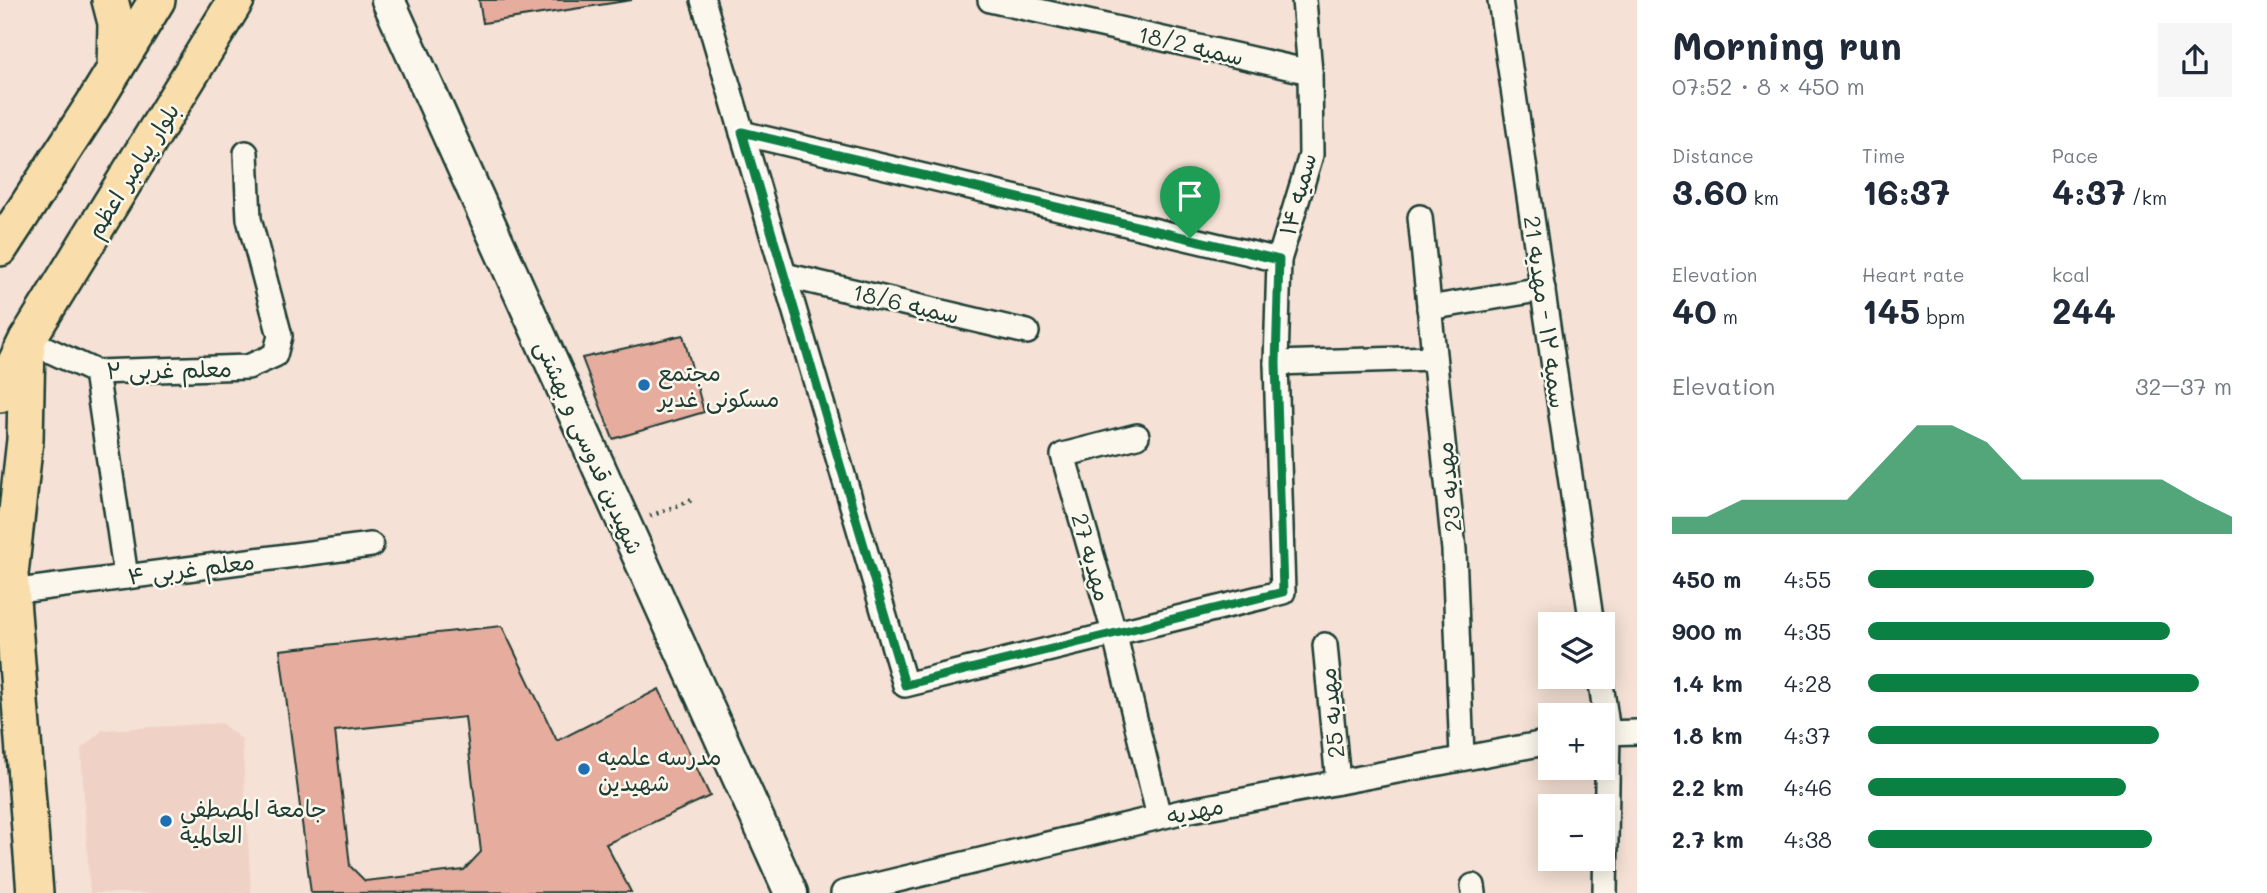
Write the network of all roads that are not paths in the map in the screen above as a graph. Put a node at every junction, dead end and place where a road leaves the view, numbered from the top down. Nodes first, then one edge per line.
1 (110, 0) edge
2 (157, 0) edge
3 (236, 0) edge
4 (388, 0) edge
5 (703, 0) edge
6 (990, 0) edge
7 (1304, 0) edge
8 (1500, 0) edge
9 (115, 71) junction
10 (1310, 72) junction
11 (742, 132) junction
12 (246, 153) dead end
13 (1420, 217) dead end
14 (0, 248) edge
15 (1279, 260) junction
16 (784, 275) junction
17 (1543, 289) junction
18 (1429, 308) junction
19 (1027, 332) dead end
20 (27, 340) junction
21 (1434, 358) junction
22 (1276, 363) junction
23 (96, 372) junction
24 (0, 394) edge
25 (1137, 436) dead end
26 (371, 545) dead end
27 (126, 577) junction
28 (11, 592) junction
29 (1590, 612) edge
30 (1114, 632) junction
31 (1325, 645) dead end
32 (10, 714) edge
33 (1615, 732) edge
34 (1637, 732) edge
35 (1538, 744) edge
36 (1462, 757) junction
37 (1606, 780) edge
38 (1338, 782) junction
39 (1159, 817) junction
40 (35, 893) edge
41 (791, 893) edge
42 (843, 893) edge
43 (1605, 893) edge

1 - 9 main road
2 - 9 main road
3 - 20 main road, بلوار پیامبر اعظم
4 - 41 street, شهیدین قدوسی و بهشتی
5 - 11 street
6 - 10 street, سمیه 18/2
7 - 10 street, سمیه ۱۴
8 - 17 street, سمیه ۱۲ - مهدیه 21
9 - 14 main road
10 - 15 street, سمیه ۱۴
11 - 15 street
11 - 16 street
12 - 23 street, معلم غربی ۲
13 - 18 street, مهدیه 23
15 - 22 street, سمیه ۱۴
16 - 19 street, سمیه 18/6
16 - 30 street
17 - 18 street
17 - 29 street, سمیه ۱۲ - مهدیه 21
18 - 21 street, مهدیه 23
20 - 23 street, معلم غربی ۲
20 - 24 main road, بلوار پیامبر اعظم
20 - 28 main road
21 - 22 street
21 - 36 street, مهدیه 23
22 - 30 street, سمیه ۱۴
23 - 27 street
25 - 30 street, مهدیه 27
26 - 27 street, معلم غربی ۴
27 - 28 street, معلم غربی ۴
28 - 32 main road
30 - 39 street, مهدیه 27
31 - 38 street, مهدیه 25
32 - 40 main road
33 - 34 street
35 - 36 street, مهدیه
36 - 38 street, مهدیه
37 - 43 street
38 - 39 street, مهدیه
39 - 42 street, مهدیه

